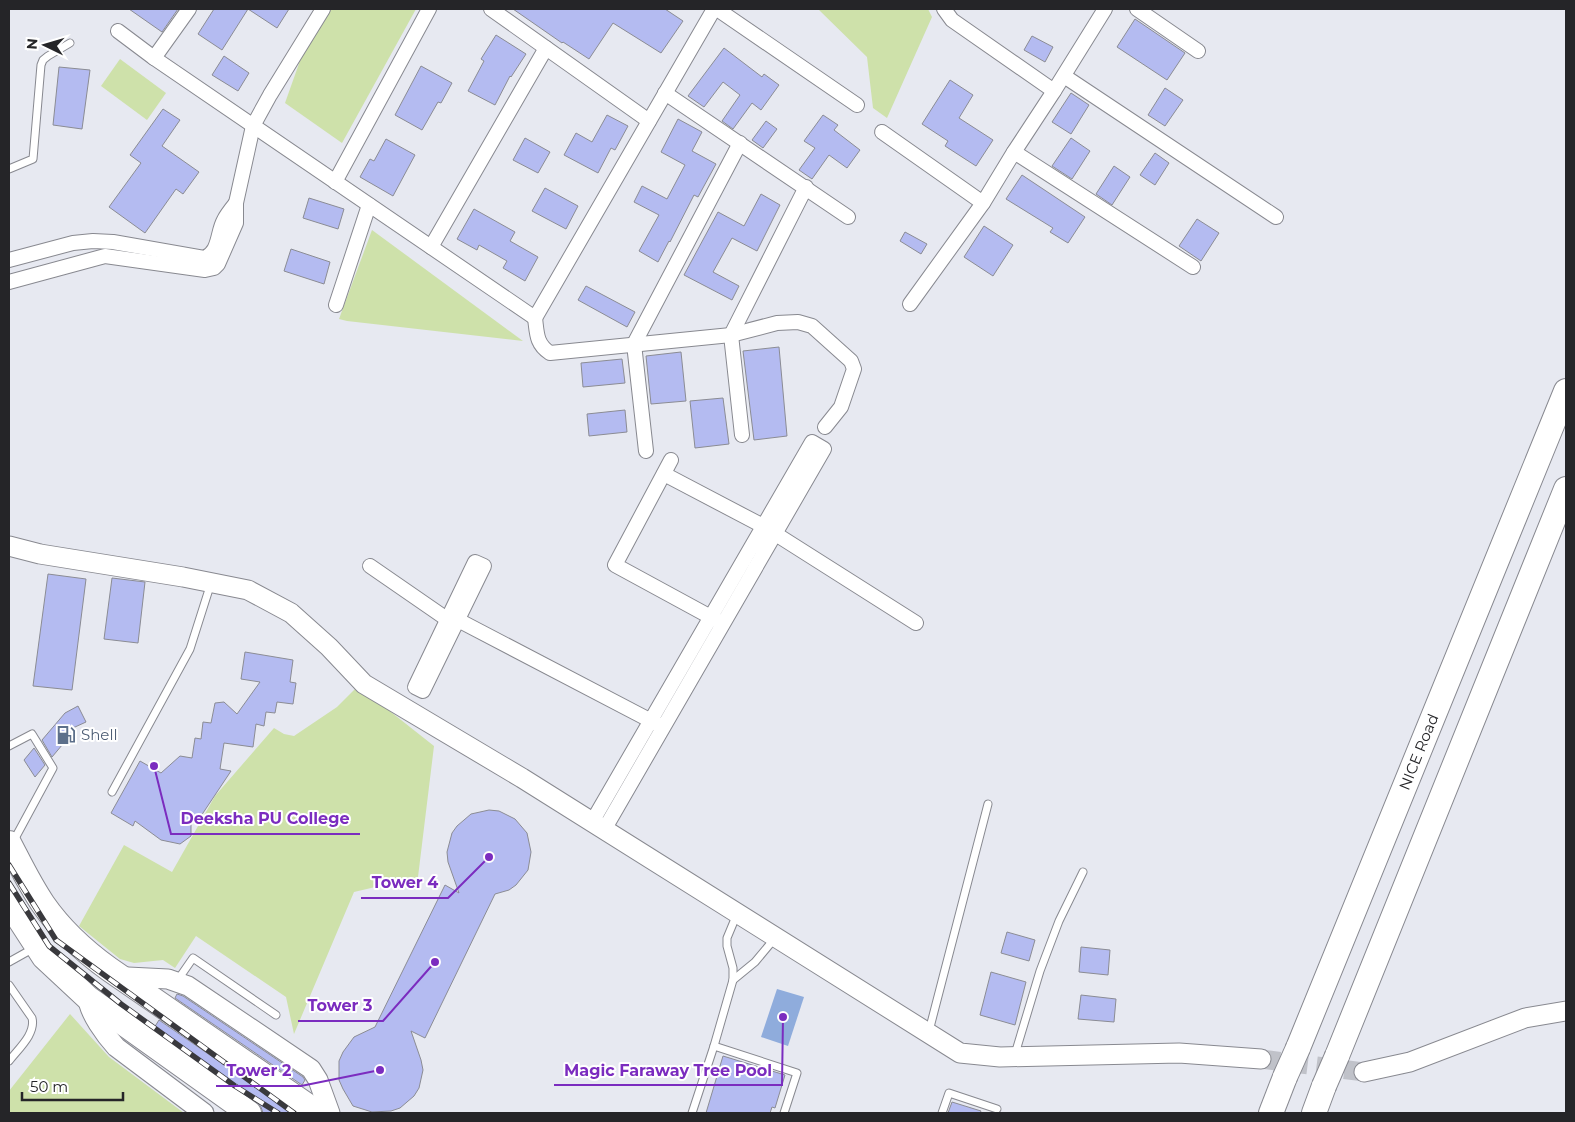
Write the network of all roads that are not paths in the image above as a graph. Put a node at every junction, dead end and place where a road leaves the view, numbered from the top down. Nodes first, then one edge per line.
1 (189, 9) edge
2 (323, 9) edge
3 (429, 9) edge
4 (491, 9) edge
5 (715, 9) edge
6 (944, 9) edge
7 (1106, 9) edge
8 (1137, 9) edge
9 (118, 31) dead end
10 (70, 43) dead end
11 (546, 48) junction
12 (1198, 51) dead end
13 (154, 58) junction
14 (1064, 76) junction
15 (1054, 91) junction
16 (665, 92) junction
17 (857, 105) dead end
18 (649, 120) junction
19 (253, 126) junction
20 (882, 132) dead end
21 (740, 143) junction
22 (1014, 152) junction
23 (9, 169) edge
24 (335, 182) junction
25 (806, 187) junction
26 (236, 203) junction
27 (983, 203) junction
28 (369, 205) junction
29 (848, 217) dead end
30 (1276, 218) dead end
31 (431, 247) junction
32 (9, 260) edge
33 (1193, 267) dead end
34 (9, 282) edge
35 (910, 304) dead end
36 (336, 305) dead end
37 (534, 318) junction
38 (731, 335) junction
39 (634, 344) junction
40 (1566, 391) edge
41 (825, 427) dead end
42 (742, 434) dead end
43 (646, 450) dead end
44 (671, 460) dead end
45 (664, 474) junction
46 (1566, 489) edge
47 (769, 530) junction
48 (9, 546) edge
49 (370, 566) dead end
50 (212, 583) junction
51 (717, 621) junction
52 (916, 623) dead end
53 (657, 724) junction
54 (9, 746) edge
55 (112, 792) dead end
56 (988, 804) dead end
57 (598, 826) junction
58 (10, 845) edge
59 (1083, 872) dead end
60 (10, 907) edge
61 (737, 913) junction
62 (776, 938) junction
63 (36, 946) junction
64 (9, 962) edge
65 (126, 979) junction
66 (733, 980) junction
67 (177, 981) junction
68 (9, 985) edge
69 (88, 998) junction
70 (1566, 1011) edge
71 (276, 1015) dead end
72 (928, 1034) junction
73 (714, 1046) junction
74 (1014, 1057) junction
75 (1261, 1060) tunnel mouth
76 (9, 1061) edge
77 (1364, 1072) tunnel mouth
78 (1283, 1084) junction
79 (1318, 1104) edge
80 (998, 1109) dead end
81 (204, 1113) edge
82 (249, 1113) edge
83 (318, 1113) edge
84 (330, 1113) edge
85 (692, 1113) edge
86 (784, 1113) edge
87 (942, 1113) edge
88 (1265, 1113) edge
89 (1271, 1113) edge

1 - 13 street
2 - 19 street
3 - 24 street
4 - 11 street
5 - 16 street
5 - 17 street
6 - 15 street
7 - 14 street
8 - 12 street
9 - 13 street
10 - 23 lane
11 - 18 street
11 - 31 street
13 - 19 street
14 - 15 street
14 - 30 street
15 - 22 street
16 - 18 street
16 - 21 street
18 - 37 street
19 - 24 street
19 - 26 street
20 - 27 street
21 - 25 street
21 - 39 street
22 - 27 street
22 - 33 street
24 - 28 street
25 - 29 street
25 - 38 street
26 - 32 street
26 - 34 street
27 - 35 street
28 - 31 street
28 - 36 street
31 - 37 street
37 - 39 street
38 - 39 street
38 - 41 street
38 - 42 street
39 - 43 street
40 - 78 highway, NICE Road, bridge
44 - 45 street
45 - 47 street
45 - 51 street
46 - 79 highway, bridge
47 - 47 street
47 - 51 street
47 - 52 street
48 - 50 street
49 - 53 street
50 - 55 lane
50 - 57 street
51 - 53 street
53 - 57 street
54 - 58 lane
56 - 72 lane
57 - 61 street
58 - 65 highway
59 - 74 lane
60 - 63 highway
61 - 62 street
61 - 66 lane
62 - 66 lane
62 - 72 street
63 - 64 lane
63 - 69 highway
65 - 67 street
65 - 83 highway
66 - 73 lane
67 - 71 lane
67 - 84 street
68 - 76 lane
69 - 81 street
69 - 82 highway
70 - 77 street
72 - 74 street
73 - 85 lane
73 - 86 lane
74 - 75 street
78 - 88 highway
78 - 89 highway, NICE Road
80 - 87 lane

